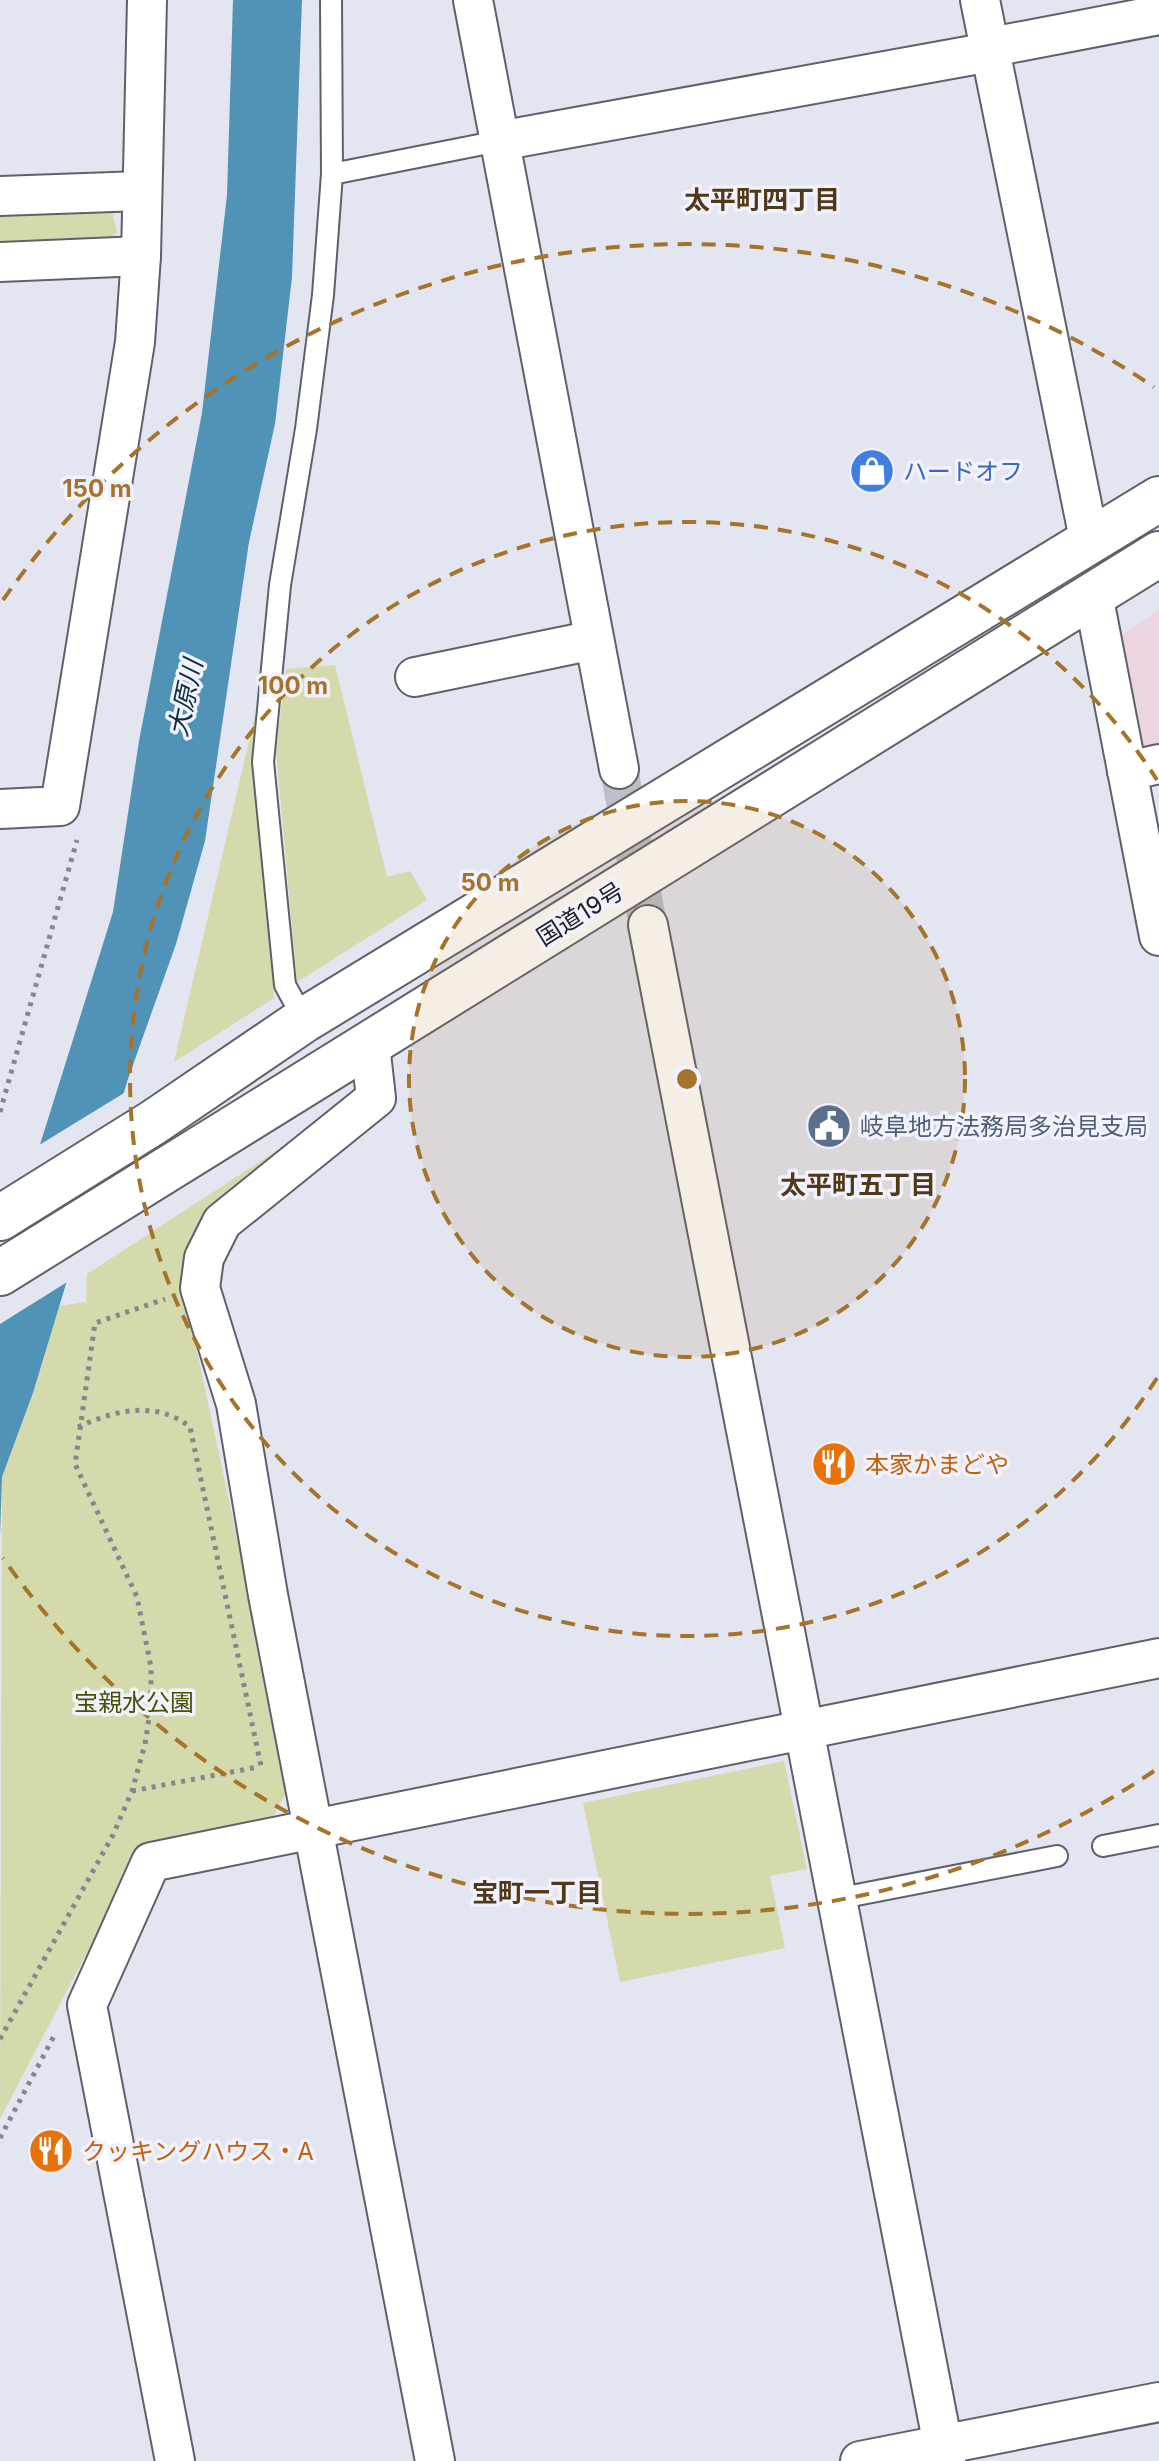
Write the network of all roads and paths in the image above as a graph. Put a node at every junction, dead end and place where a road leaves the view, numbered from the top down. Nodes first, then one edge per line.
1 (147, 0) edge
2 (331, 0) edge
3 (473, 0) edge
4 (980, 0) edge
5 (1159, 15) edge
6 (990, 52) junction
7 (499, 141) junction
8 (332, 174) junction
9 (141, 191) junction
10 (0, 196) edge
11 (141, 256) junction
12 (0, 262) edge
13 (1159, 499) edge
14 (1090, 544) junction
15 (1159, 554) edge
16 (1093, 594) junction
17 (594, 640) junction
18 (415, 677) dead end
19 (1143, 768) edge
20 (619, 769) tunnel mouth
21 (0, 809) edge
22 (648, 925) tunnel mouth
23 (1159, 936) edge
24 (304, 1020) junction
25 (370, 1045) junction
26 (0, 1218) edge
27 (0, 1273) edge
28 (200, 1288) junction
29 (78, 1427) junction
30 (1159, 1658) edge
31 (803, 1730) junction
32 (258, 1767) junction
33 (267, 1777) dead end
34 (132, 1791) junction
35 (313, 1829) junction
36 (1159, 1835) edge
37 (1103, 1846) dead end
38 (1057, 1856) dead end
39 (836, 1899) junction
40 (93, 1992) junction
41 (0, 2039) edge
42 (0, 2138) edge
43 (1159, 2402) edge
44 (945, 2453) edge
45 (175, 2461) edge
46 (435, 2461) edge
47 (860, 2461) edge

1 - 9 street
2 - 8 lane
3 - 7 street
4 - 6 street
5 - 6 street
6 - 7 street
6 - 14 street
7 - 8 lane
7 - 17 street
8 - 24 lane
9 - 10 street
9 - 11 street
11 - 12 street
11 - 21 street
13 - 14 highway
14 - 24 highway
15 - 16 highway, 国道19号
16 - 19 street
16 - 25 highway, 国道19号
17 - 18 street
17 - 20 street
19 - 23 street
22 - 31 street
24 - 26 highway
25 - 27 highway, 国道19号
25 - 28 street
28 - 29 path
28 - 35 street
29 - 32 path
29 - 34 path
30 - 31 street
31 - 35 street
31 - 39 street
32 - 33 path
32 - 34 path
34 - 41 path
35 - 40 street
35 - 46 street
36 - 37 lane
38 - 39 lane
39 - 44 street
40 - 42 path
40 - 45 street
43 - 44 street
44 - 47 street

